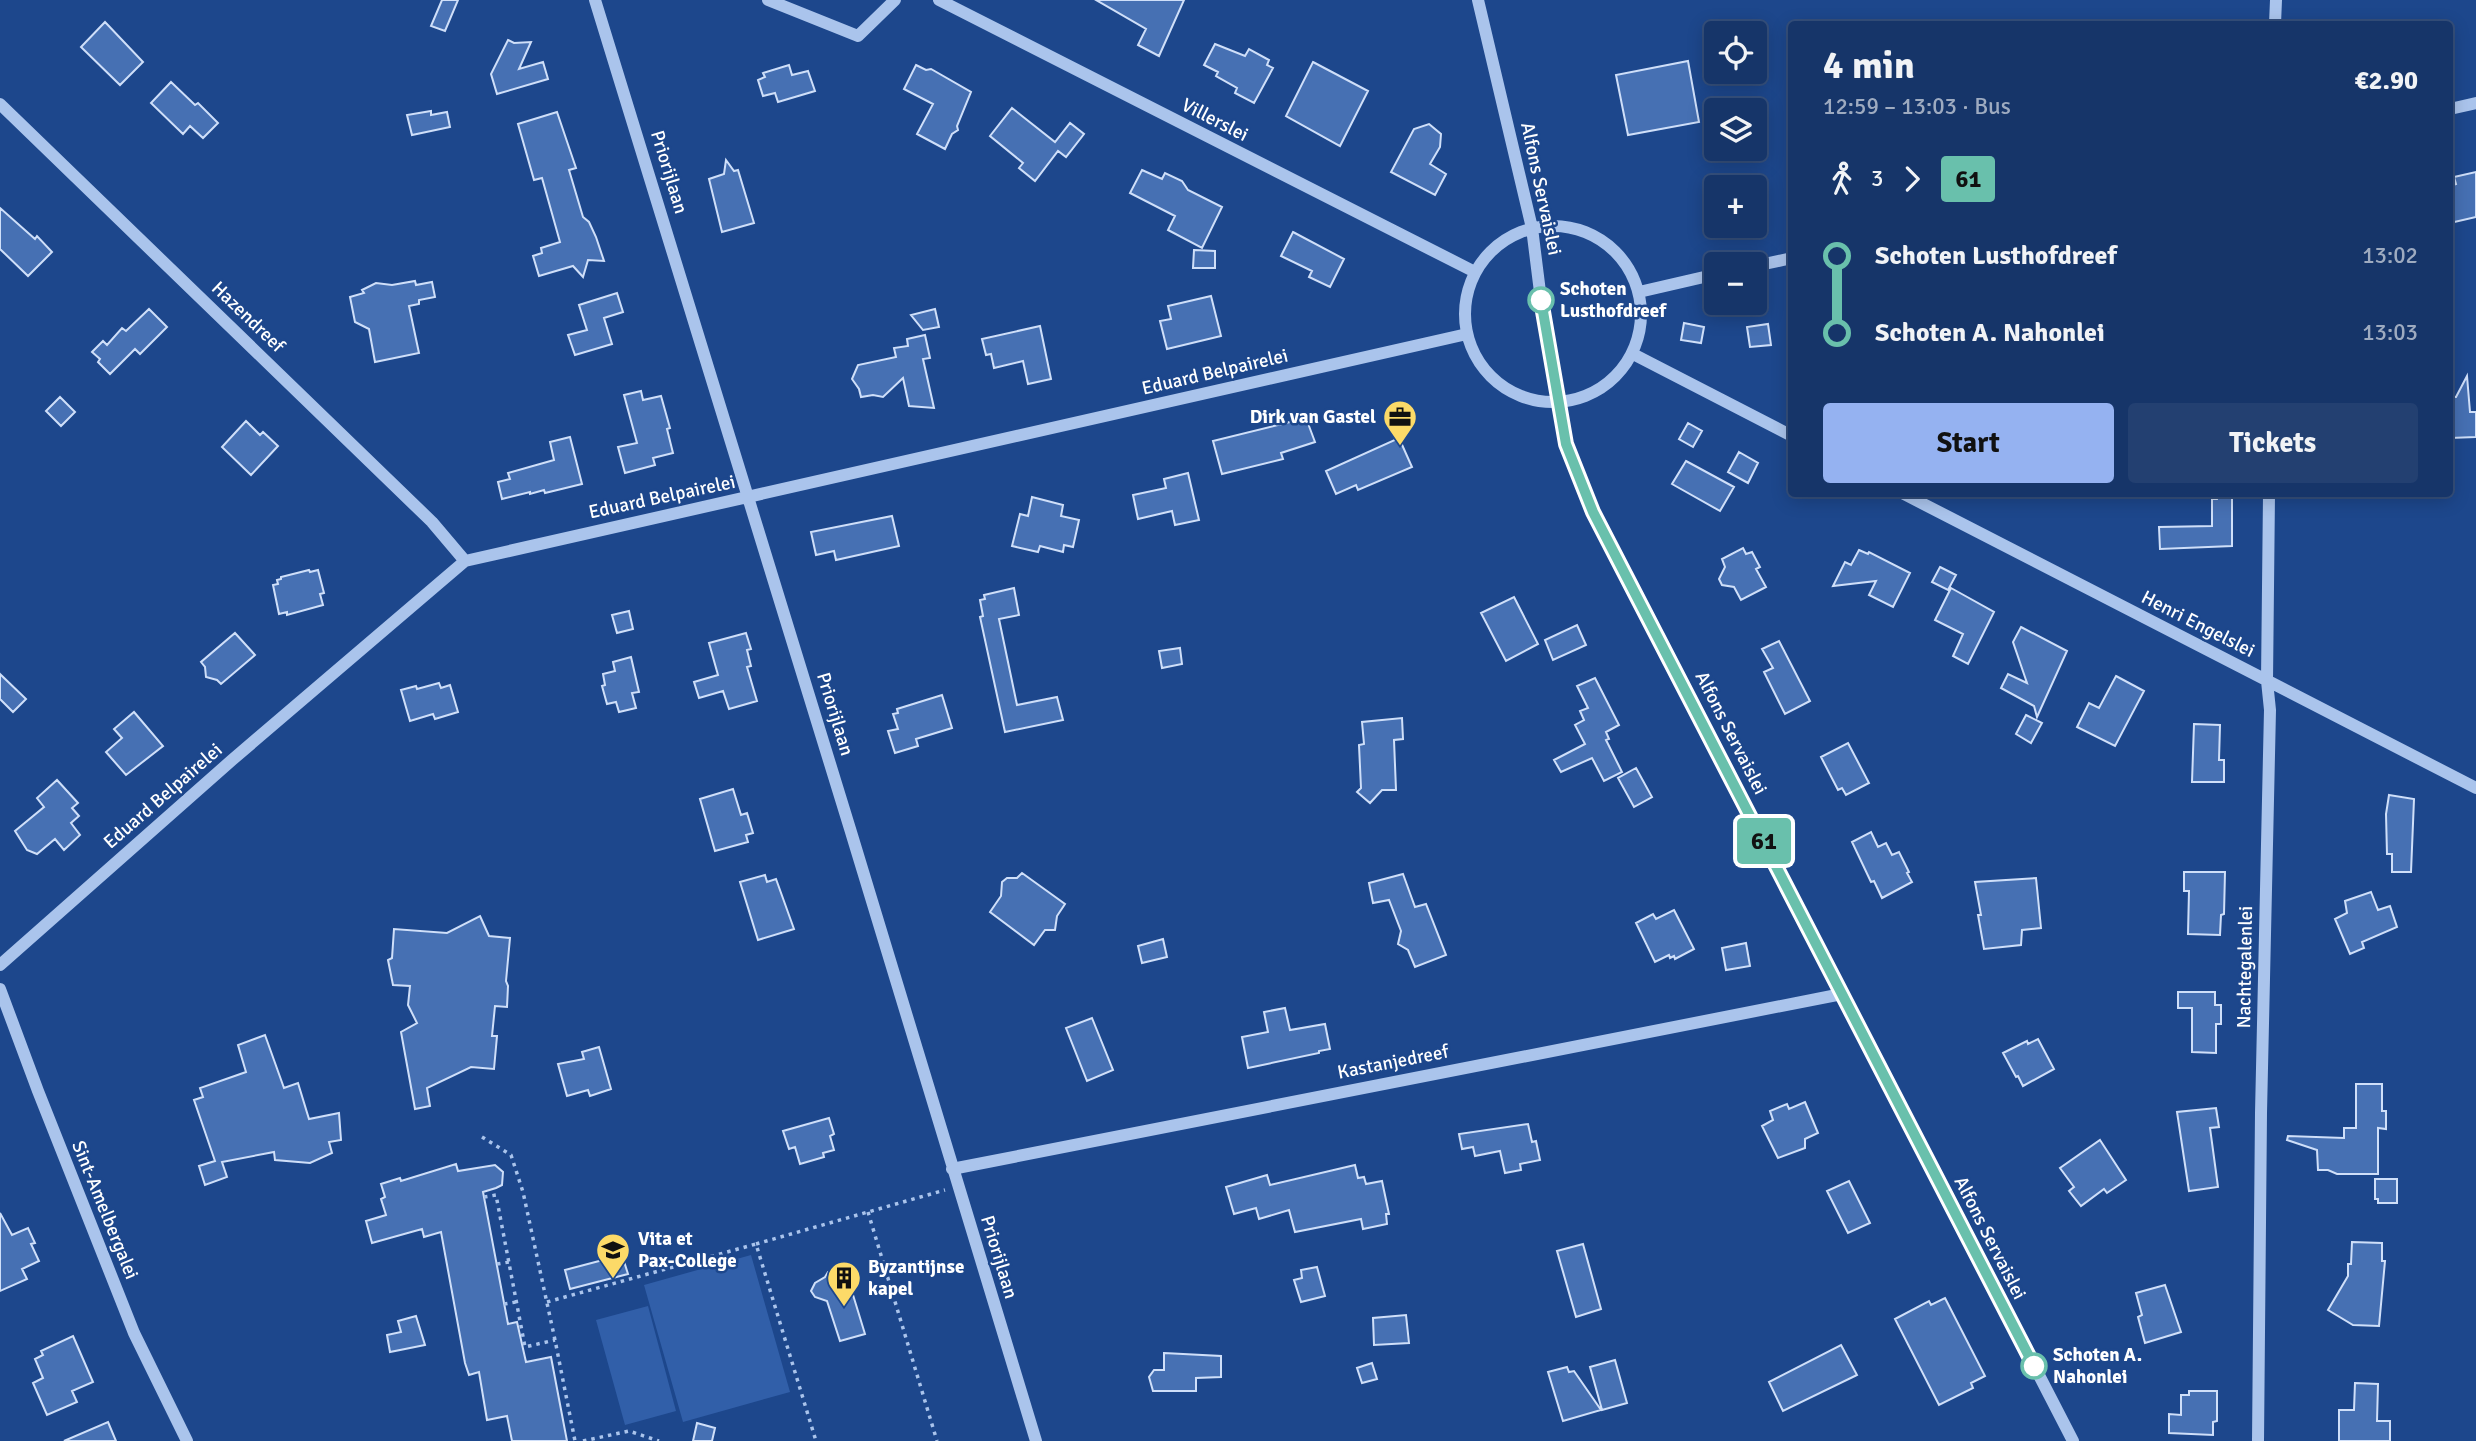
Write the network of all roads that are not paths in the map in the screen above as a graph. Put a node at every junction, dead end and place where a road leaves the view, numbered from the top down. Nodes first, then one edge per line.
1 (595, 0) edge
2 (768, 0) edge
3 (895, 0) edge
4 (939, 0) edge
5 (1478, 0) edge
6 (2276, 0) edge
7 (2275, 21) edge
8 (2476, 103) edge
9 (0, 104) edge
10 (2453, 108) edge
11 (1532, 228) junction
12 (1788, 259) edge
13 (1767, 263) edge
14 (1475, 272) junction
15 (1704, 277) edge
16 (1639, 292) junction
17 (1467, 334) junction
18 (1633, 354) junction
19 (1559, 402) junction
20 (1788, 434) edge
21 (1910, 497) edge
22 (2269, 497) edge
23 (749, 498) junction
24 (466, 561) junction
25 (2267, 681) junction
26 (2476, 788) edge
27 (0, 965) edge
28 (0, 989) edge
29 (1842, 993) junction
30 (952, 1169) junction
31 (187, 1441) edge
32 (1036, 1441) edge
33 (2073, 1441) edge
34 (2258, 1441) edge

1 - 23 street, Priorijlaan
2 - 3 street
4 - 14 street, Villerslei
5 - 11 street, Alfons Servaislei
6 - 7 street
8 - 10 street
9 - 24 street, Hazendreef
11 - 14 street
11 - 16 street
11 - 19 street, Alfons Servaislei
12 - 13 street
14 - 17 street
15 - 16 street
16 - 18 street
17 - 19 street
17 - 23 street, Eduard Belpairelei
18 - 19 street
18 - 20 street
19 - 29 street, Alfons Servaislei
21 - 25 street, Henri Engelslei
22 - 25 street, Nachtegalenlei
23 - 24 street, Eduard Belpairelei
23 - 30 street, Priorijlaan
24 - 27 street, Eduard Belpairelei
25 - 26 street, Henri Engelslei
25 - 34 street, Nachtegalenlei
28 - 31 street, Sint-Amelbergalei
29 - 30 street, Kastanjedreef
29 - 33 street, Alfons Servaislei
30 - 32 street, Priorijlaan

